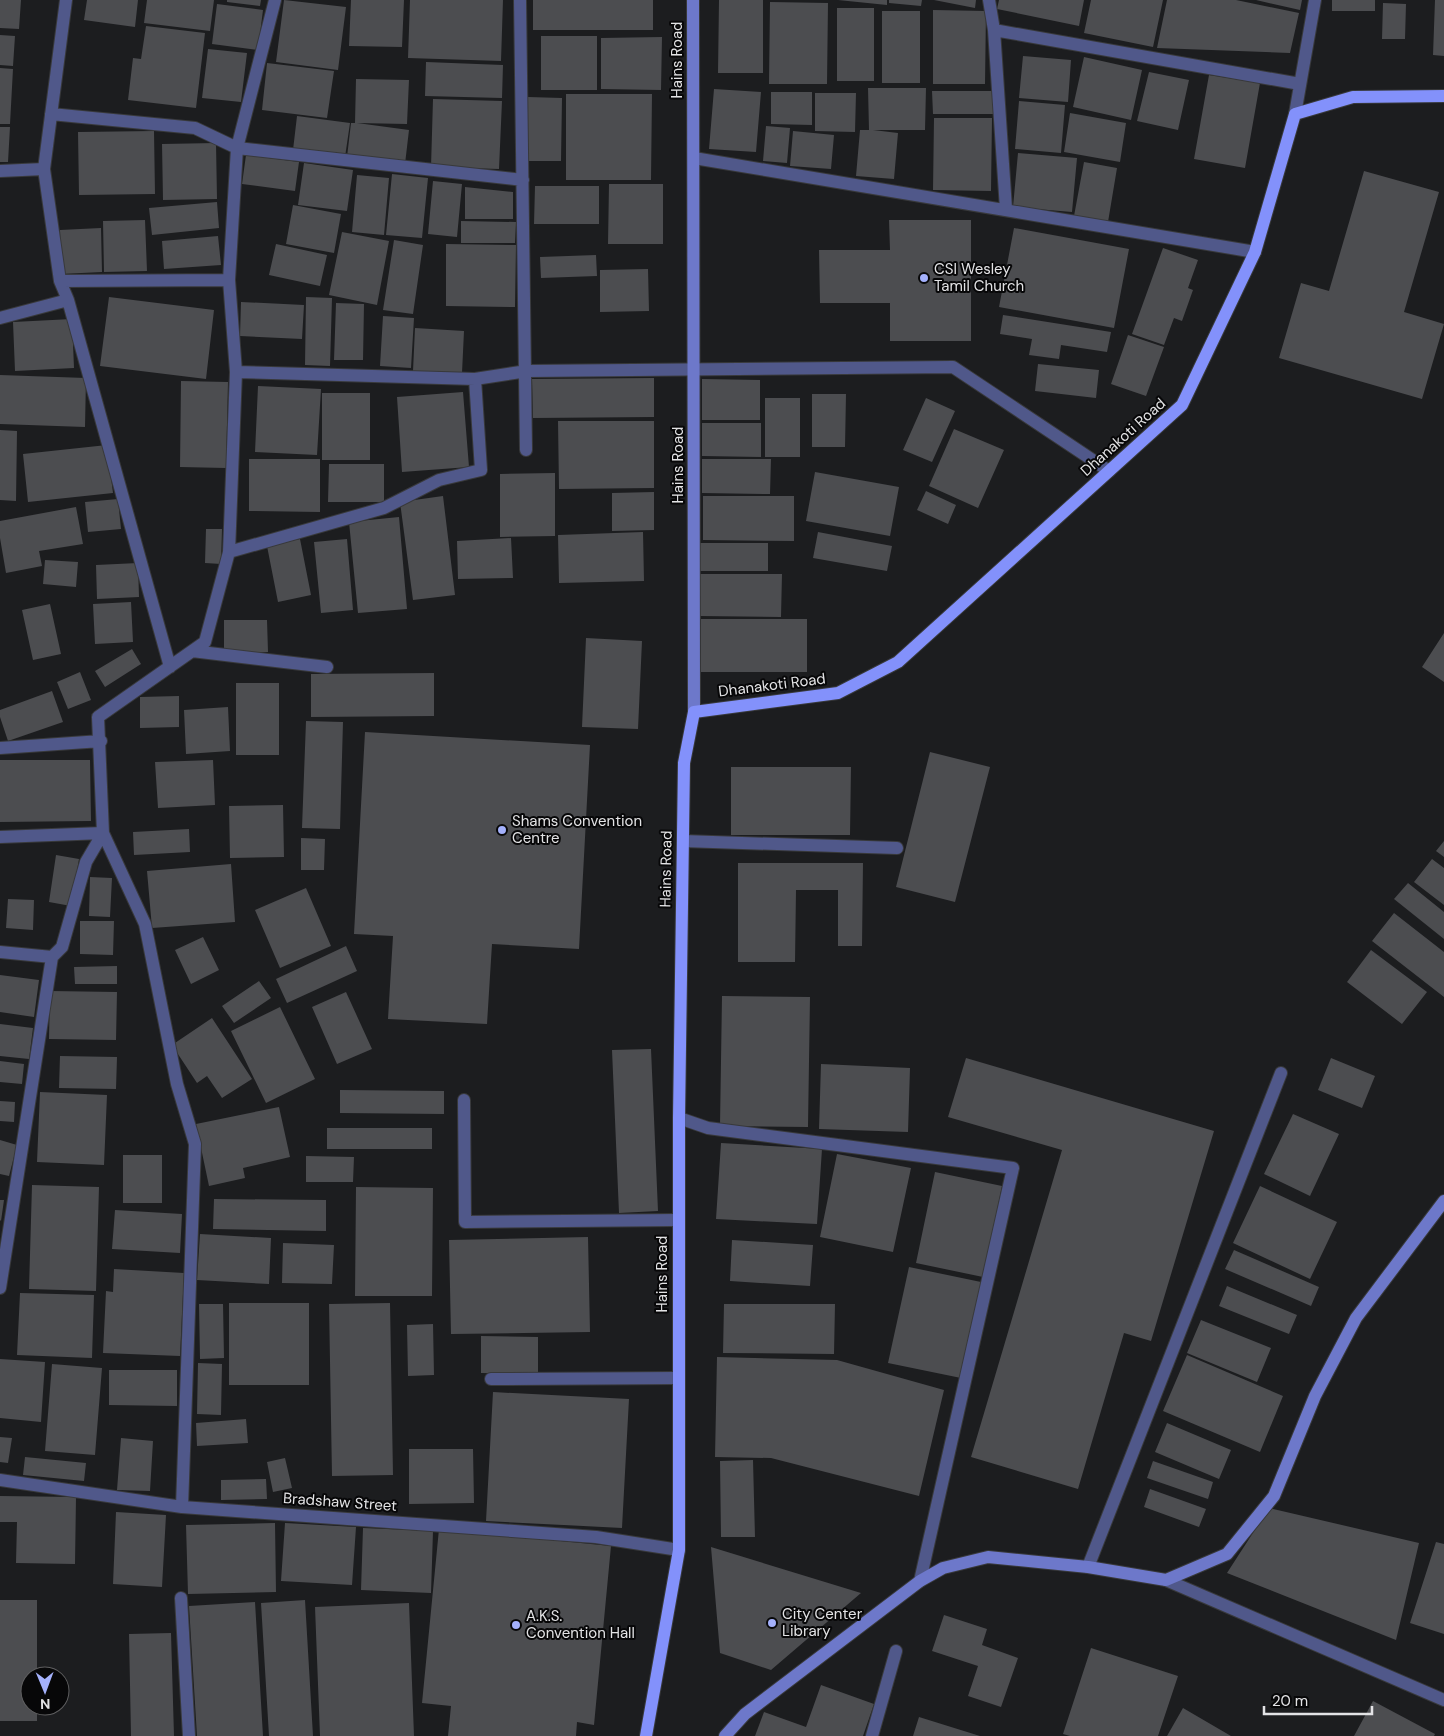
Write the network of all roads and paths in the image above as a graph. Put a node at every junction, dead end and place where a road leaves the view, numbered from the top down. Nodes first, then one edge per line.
1 (66, 0) edge
2 (275, 0) edge
3 (520, 0) edge
4 (693, 0) edge
5 (989, 0) edge
6 (1315, 0) edge
7 (994, 30) junction
8 (1300, 84) junction
9 (1444, 96) edge
10 (51, 114) junction
11 (1295, 114) junction
12 (237, 148) junction
13 (694, 158) junction
14 (44, 169) junction
15 (0, 171) edge
16 (523, 180) junction
17 (1006, 210) junction
18 (1255, 252) junction
19 (229, 280) junction
20 (60, 282) junction
21 (68, 300) junction
22 (0, 318) edge
23 (694, 368) junction
24 (526, 371) junction
25 (236, 372) junction
26 (475, 379) junction
27 (526, 450) dead end
28 (1109, 471) junction
29 (229, 552) junction
30 (192, 651) junction
31 (170, 667) junction
32 (327, 668) dead end
33 (694, 712) junction
34 (101, 741) junction
35 (0, 748) edge
36 (104, 833) junction
37 (0, 837) edge
38 (683, 841) junction
39 (897, 848) dead end
40 (0, 952) edge
41 (52, 957) junction
42 (1281, 1073) dead end
43 (464, 1100) dead end
44 (679, 1118) junction
45 (1444, 1201) edge
46 (679, 1220) junction
47 (0, 1288) edge
48 (679, 1378) junction
49 (491, 1379) dead end
50 (0, 1480) edge
51 (182, 1508) junction
52 (679, 1550) junction
53 (1088, 1567) junction
54 (1166, 1580) junction
55 (920, 1581) junction
56 (181, 1598) dead end
57 (896, 1651) dead end
58 (1444, 1700) edge
59 (189, 1736) edge
60 (646, 1736) edge
61 (725, 1736) edge
62 (872, 1736) edge

1 - 10 street
2 - 12 street
3 - 16 street
4 - 13 street, Hains Road
5 - 7 street
6 - 8 street
7 - 8 street
7 - 17 street
8 - 11 street
9 - 11 main road
10 - 12 street
10 - 14 street
11 - 18 main road, Dhanakoti Road
12 - 16 street
12 - 19 street
13 - 17 street
13 - 23 street, Hains Road
14 - 15 street
14 - 20 street
16 - 24 street
17 - 18 street
18 - 28 main road, Dhanakoti Road
19 - 20 street
19 - 25 street
20 - 21 street
21 - 22 street
21 - 31 street
23 - 24 street
23 - 28 street
23 - 33 street, Hains Road
24 - 26 street
24 - 27 street
25 - 26 street
25 - 29 street
26 - 29 street
28 - 33 main road, Dhanakoti Road
29 - 30 street
30 - 31 street
30 - 32 street
31 - 34 street
33 - 38 main road, Hains Road
34 - 35 street
34 - 36 street
36 - 37 street
36 - 41 street
36 - 51 street
38 - 39 street
38 - 44 main road, Hains Road
40 - 41 street
41 - 47 street
42 - 53 street
43 - 46 street
44 - 46 main road, Hains Road
44 - 55 street
45 - 54 street
46 - 48 main road, Hains Road
48 - 49 street
48 - 52 main road, Hains Road
50 - 51 street, Bradshaw Street
51 - 52 street, Bradshaw Street
52 - 60 main road, Hains Road
53 - 54 street
53 - 55 street
54 - 58 street
55 - 61 street
56 - 59 street
57 - 62 street

